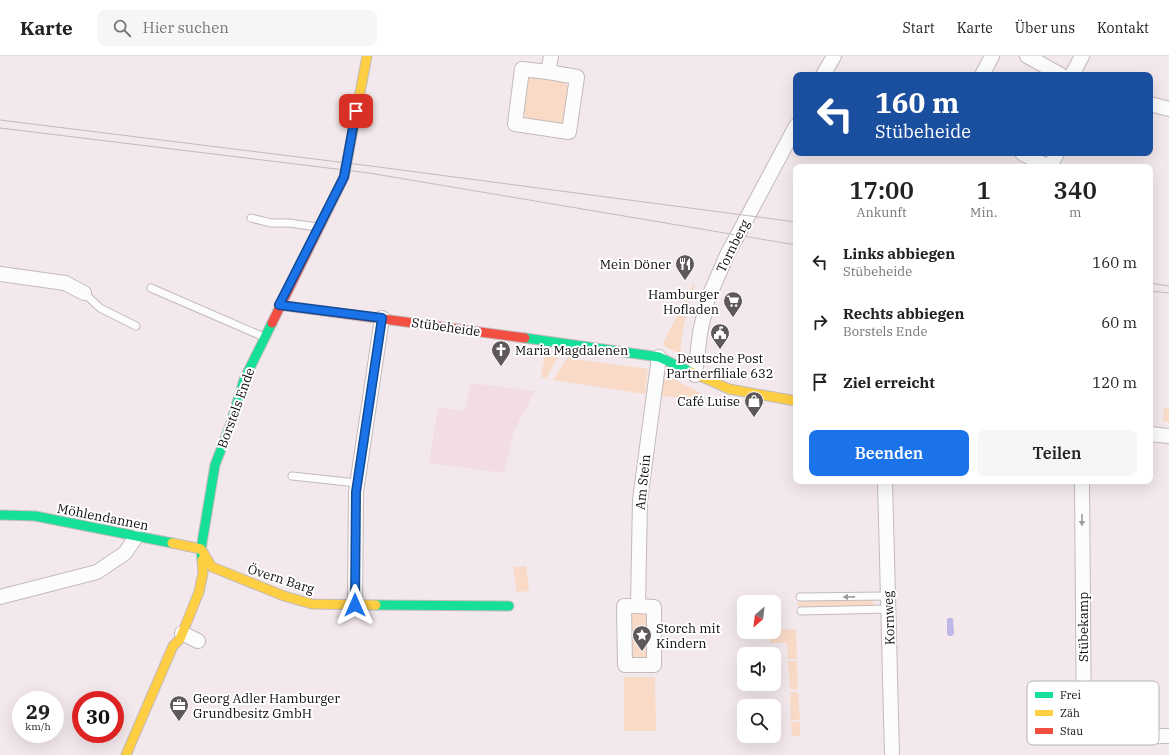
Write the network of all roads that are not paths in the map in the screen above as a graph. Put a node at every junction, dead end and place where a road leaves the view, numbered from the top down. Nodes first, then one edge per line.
1 (367, 56) edge
2 (551, 56) edge
3 (834, 56) edge
4 (992, 56) edge
5 (1027, 56) edge
6 (1082, 56) edge
7 (548, 72) junction
8 (825, 72) edge
9 (984, 72) edge
10 (1056, 72) edge
11 (1074, 72) edge
12 (1153, 105) edge
13 (1169, 109) edge
14 (793, 132) edge
15 (1028, 156) edge
16 (1043, 164) edge
17 (251, 218) dead end
18 (319, 227) junction
19 (0, 274) edge
20 (151, 288) dead end
21 (84, 293) joint
22 (279, 305) junction
23 (382, 318) junction
24 (136, 326) dead end
25 (264, 338) junction
26 (659, 357) junction
27 (695, 375) junction
28 (793, 400) edge
29 (1153, 434) edge
30 (1169, 436) edge
31 (292, 476) dead end
32 (358, 483) junction
33 (885, 484) edge
34 (1082, 484) edge
35 (0, 515) edge
36 (136, 537) junction
37 (201, 549) junction
38 (0, 597) edge
39 (800, 598) dead end
40 (888, 603) junction
41 (355, 605) junction
42 (509, 606) dead end
43 (638, 606) junction
44 (801, 611) dead end
45 (182, 634) junction
46 (198, 640) dead end
47 (1084, 681) edge
48 (126, 755) edge
49 (892, 755) edge

1 - 18 street, Borstels Ende
2 - 7 street
3 - 8 street
4 - 9 street
5 - 10 street
6 - 11 street
7 - 7 street
12 - 13 street
14 - 27 street, Tornberg
15 - 16 street
17 - 18 lane
18 - 22 street, Borstels Ende
19 - 21 street
20 - 25 lane
21 - 24 lane
22 - 23 street, Stübeheide
22 - 25 street, Borstels Ende
23 - 26 street, Stübeheide
23 - 32 street
25 - 37 street, Borstels Ende
26 - 27 street, Stübeheide
26 - 43 street, Am Stein
27 - 28 street, Stübeheide
29 - 30 street
31 - 32 lane
32 - 41 street
33 - 40 street, Kornweg
34 -> 47 street, Stübekamp
35 - 36 street, Möhlendannen
36 - 37 street, Möhlendannen
36 - 38 street
37 - 41 street, Övern Barg
37 - 45 street, Borstels Ende
40 -> 39 lane
40 - 44 lane
40 - 49 street, Kornweg
41 - 42 street, Övern Barg
43 - 43 street
45 - 46 street
45 - 48 street, Borstels Ende

